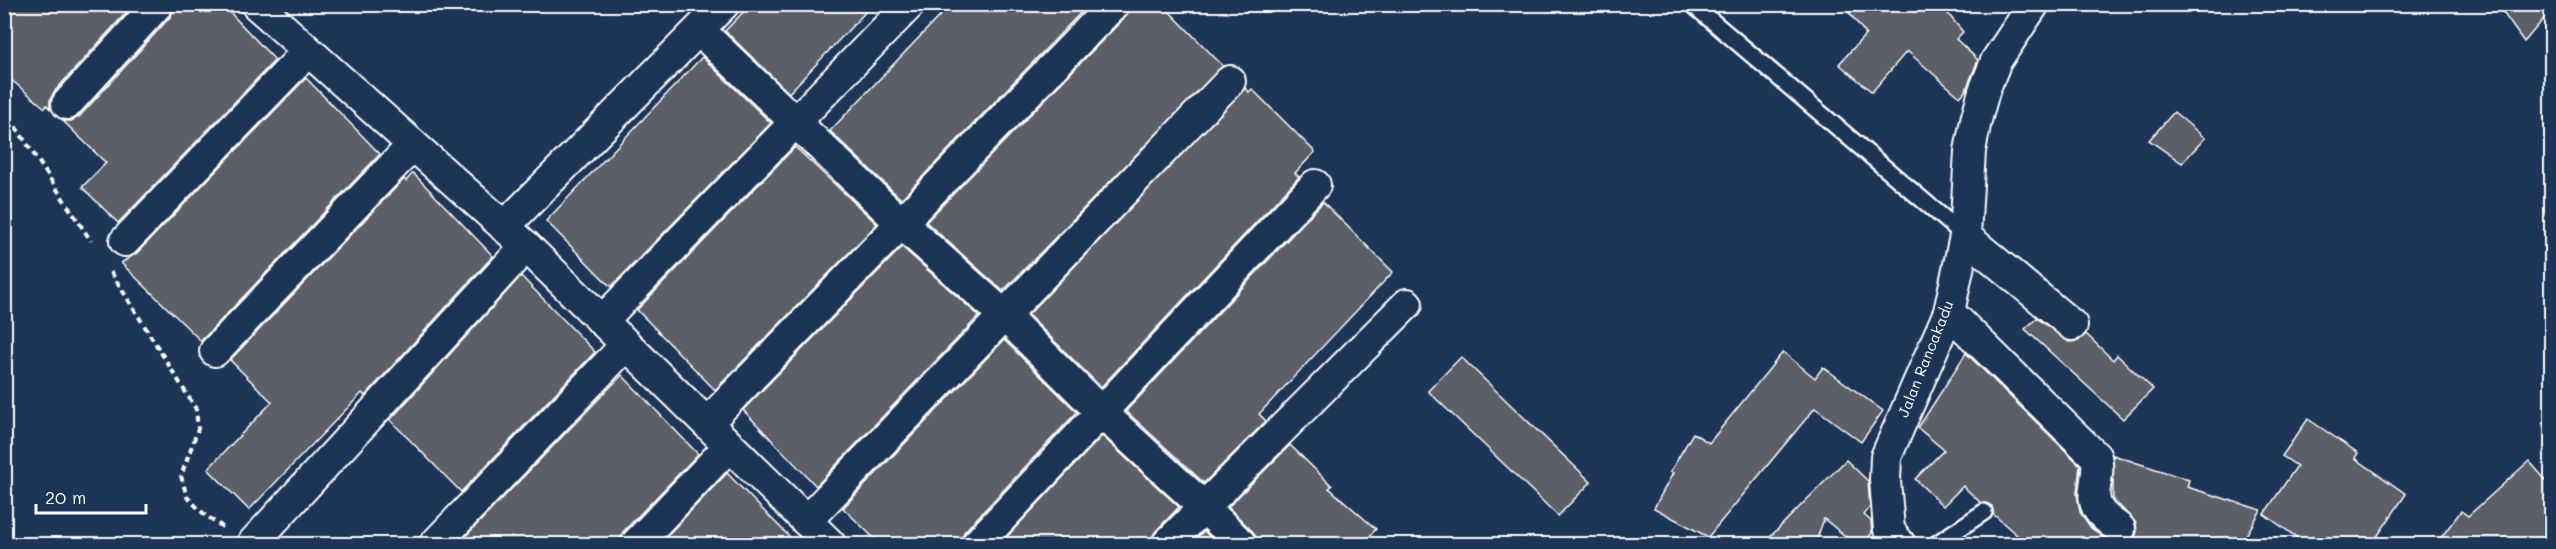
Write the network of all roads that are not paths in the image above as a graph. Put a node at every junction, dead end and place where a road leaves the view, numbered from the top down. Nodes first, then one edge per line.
1 (158, 4) edge
2 (256, 4) edge
3 (724, 4) edge
4 (910, 4) edge
5 (1114, 4) edge
6 (1692, 4) edge
7 (2034, 4) edge
8 (699, 30) junction
9 (308, 51) junction
10 (1230, 81) dead end
11 (67, 104) dead end
12 (794, 122) junction
13 (413, 145) junction
14 (1315, 185) dead end
15 (902, 224) junction
16 (1965, 236) junction
17 (515, 237) junction
18 (125, 241) dead end
19 (1407, 304) dead end
20 (1949, 312) junction
21 (1005, 316) junction
22 (602, 321) junction
23 (2072, 324) dead end
24 (626, 345) junction
25 (215, 351) dead end
26 (1101, 412) junction
27 (706, 423) junction
28 (729, 446) junction
29 (1203, 506) junction
30 (1984, 512) dead end
31 (806, 521) junction
32 (2120, 529) dead end
33 (242, 539) edge
34 (435, 544) edge
35 (636, 544) edge
36 (829, 544) edge
37 (977, 544) edge
38 (1167, 544) edge
39 (1241, 544) edge
40 (1900, 544) edge
41 (1936, 544) edge

1 - 11 street
2 - 9 street
3 - 8 street
4 - 12 street
5 - 15 street
6 - 16 lane
7 - 16 street, Jalan Rancakadu
8 - 12 street
8 - 17 street
9 - 13 street
9 - 18 street
10 - 21 street
12 - 15 street
12 - 22 street
13 - 17 street
13 - 25 street
14 - 26 street
15 - 21 street
15 - 27 street
16 - 20 street, Jalan Rancakadu
16 - 23 street
17 - 22 street
17 - 33 street
19 - 29 street
20 - 32 street
20 - 40 street, Jalan Rancakadu
21 - 26 street
21 - 31 street
22 - 24 street
24 - 27 street
24 - 34 street
26 - 29 street
26 - 37 street
27 - 28 street
28 - 31 street
28 - 35 street
29 - 38 street
29 - 39 street
30 - 41 lane
31 - 36 street

